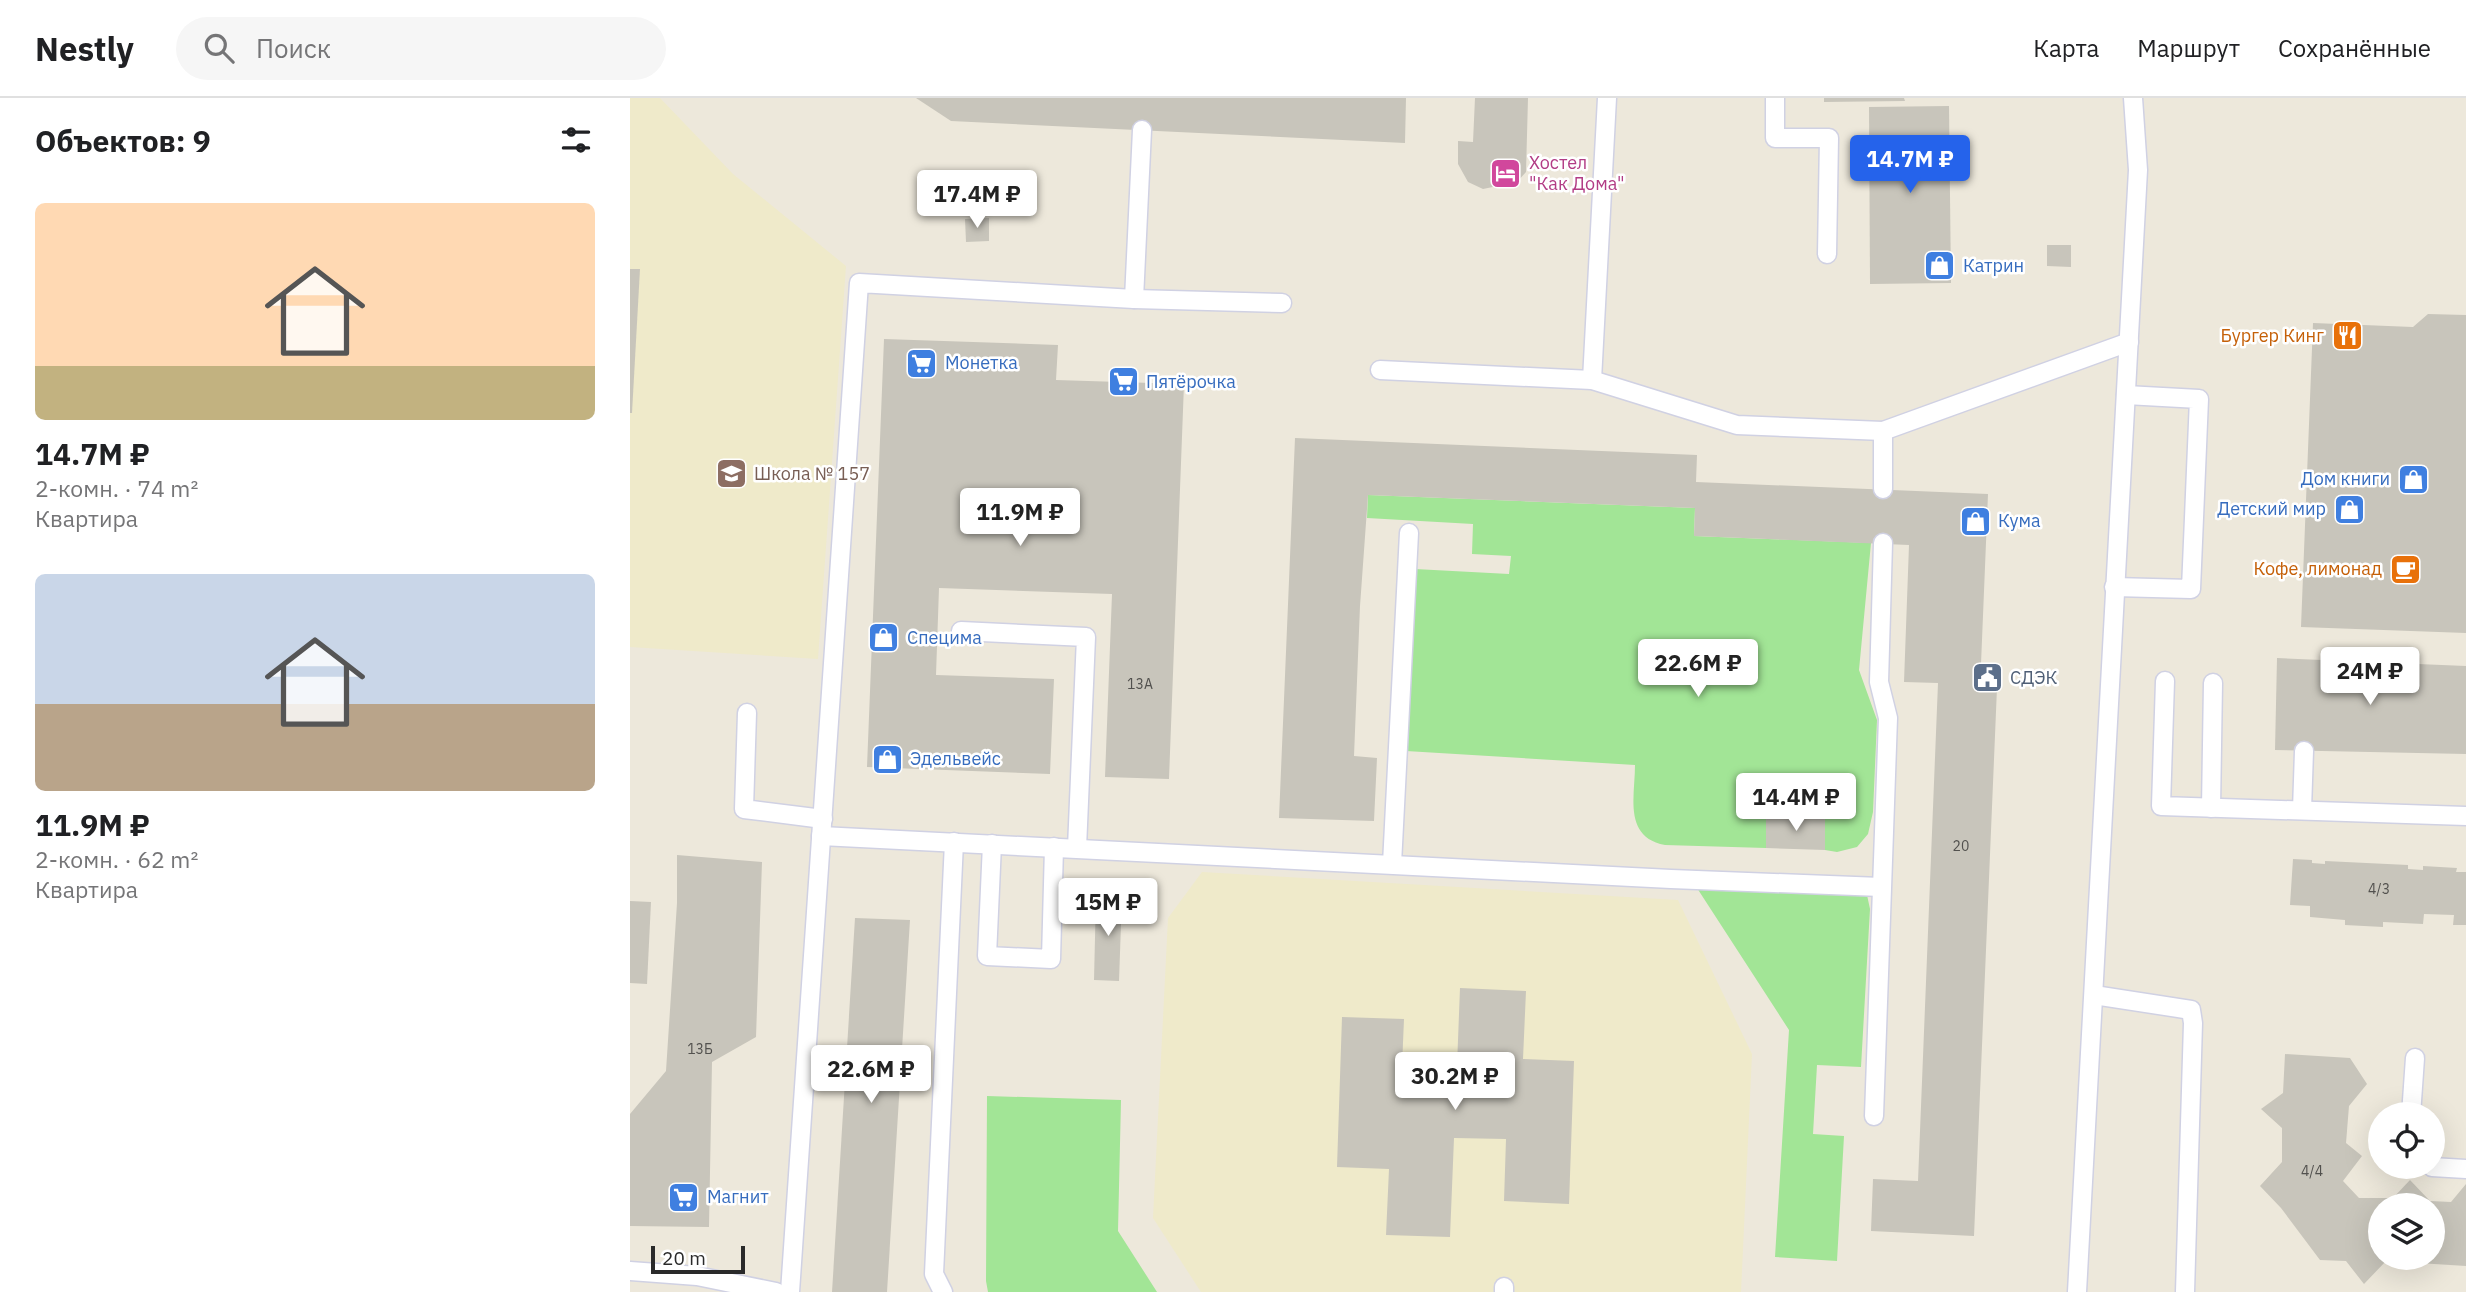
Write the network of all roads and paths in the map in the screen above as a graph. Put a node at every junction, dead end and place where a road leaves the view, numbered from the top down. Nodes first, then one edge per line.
1 (1607, 98) edge
2 (1775, 98) edge
3 (2133, 98) edge
4 (1143, 130) dead end
5 (1826, 254) dead end
6 (1135, 299) junction
7 (1282, 303) dead end
8 (2129, 342) junction
9 (1380, 370) dead end
10 (1592, 380) junction
11 (2126, 395) junction
12 (1883, 431) junction
13 (1883, 489) dead end
14 (1409, 533) dead end
15 (1883, 543) dead end
16 (2114, 587) junction
17 (961, 631) dead end
18 (2165, 681) dead end
19 (2213, 683) dead end
20 (747, 713) dead end
21 (2304, 751) dead end
22 (2211, 808) junction
23 (2302, 810) junction
24 (2466, 816) edge
25 (822, 827) junction
26 (954, 842) junction
27 (992, 844) junction
28 (1054, 847) junction
29 (1077, 848) junction
30 (1392, 864) junction
31 (1881, 887) junction
32 (2094, 995) junction
33 (2415, 1058) dead end
34 (2413, 1102) edge
35 (1874, 1116) dead end
36 (2445, 1168) edge
37 (2466, 1169) edge
38 (630, 1271) edge
39 (697, 1284) edge
40 (776, 1292) edge
41 (790, 1292) edge
42 (943, 1292) edge
43 (2077, 1292) edge
44 (2185, 1292) edge

1 - 10 lane
2 - 5 lane
3 - 8 lane
4 - 6 lane
6 - 7 lane
6 - 25 lane
8 - 11 lane
8 - 12 lane
9 - 10 lane
10 - 12 lane
11 - 16 lane
11 - 16 lane
12 - 13 lane
14 - 30 lane
15 - 31 lane
16 - 32 lane
17 - 29 lane
18 - 22 lane
19 - 22 lane
20 - 25 lane
21 - 23 lane
22 - 23 lane
23 - 24 lane
25 - 26 lane
25 - 41 lane
26 - 27 lane
26 - 42 lane
27 - 28 lane
27 - 28 lane
28 - 29 lane
29 - 30 lane
30 - 31 lane
31 - 35 lane
32 - 43 lane
32 - 44 lane
33 - 34 lane
36 - 37 lane
38 - 39 lane
39 - 40 lane

